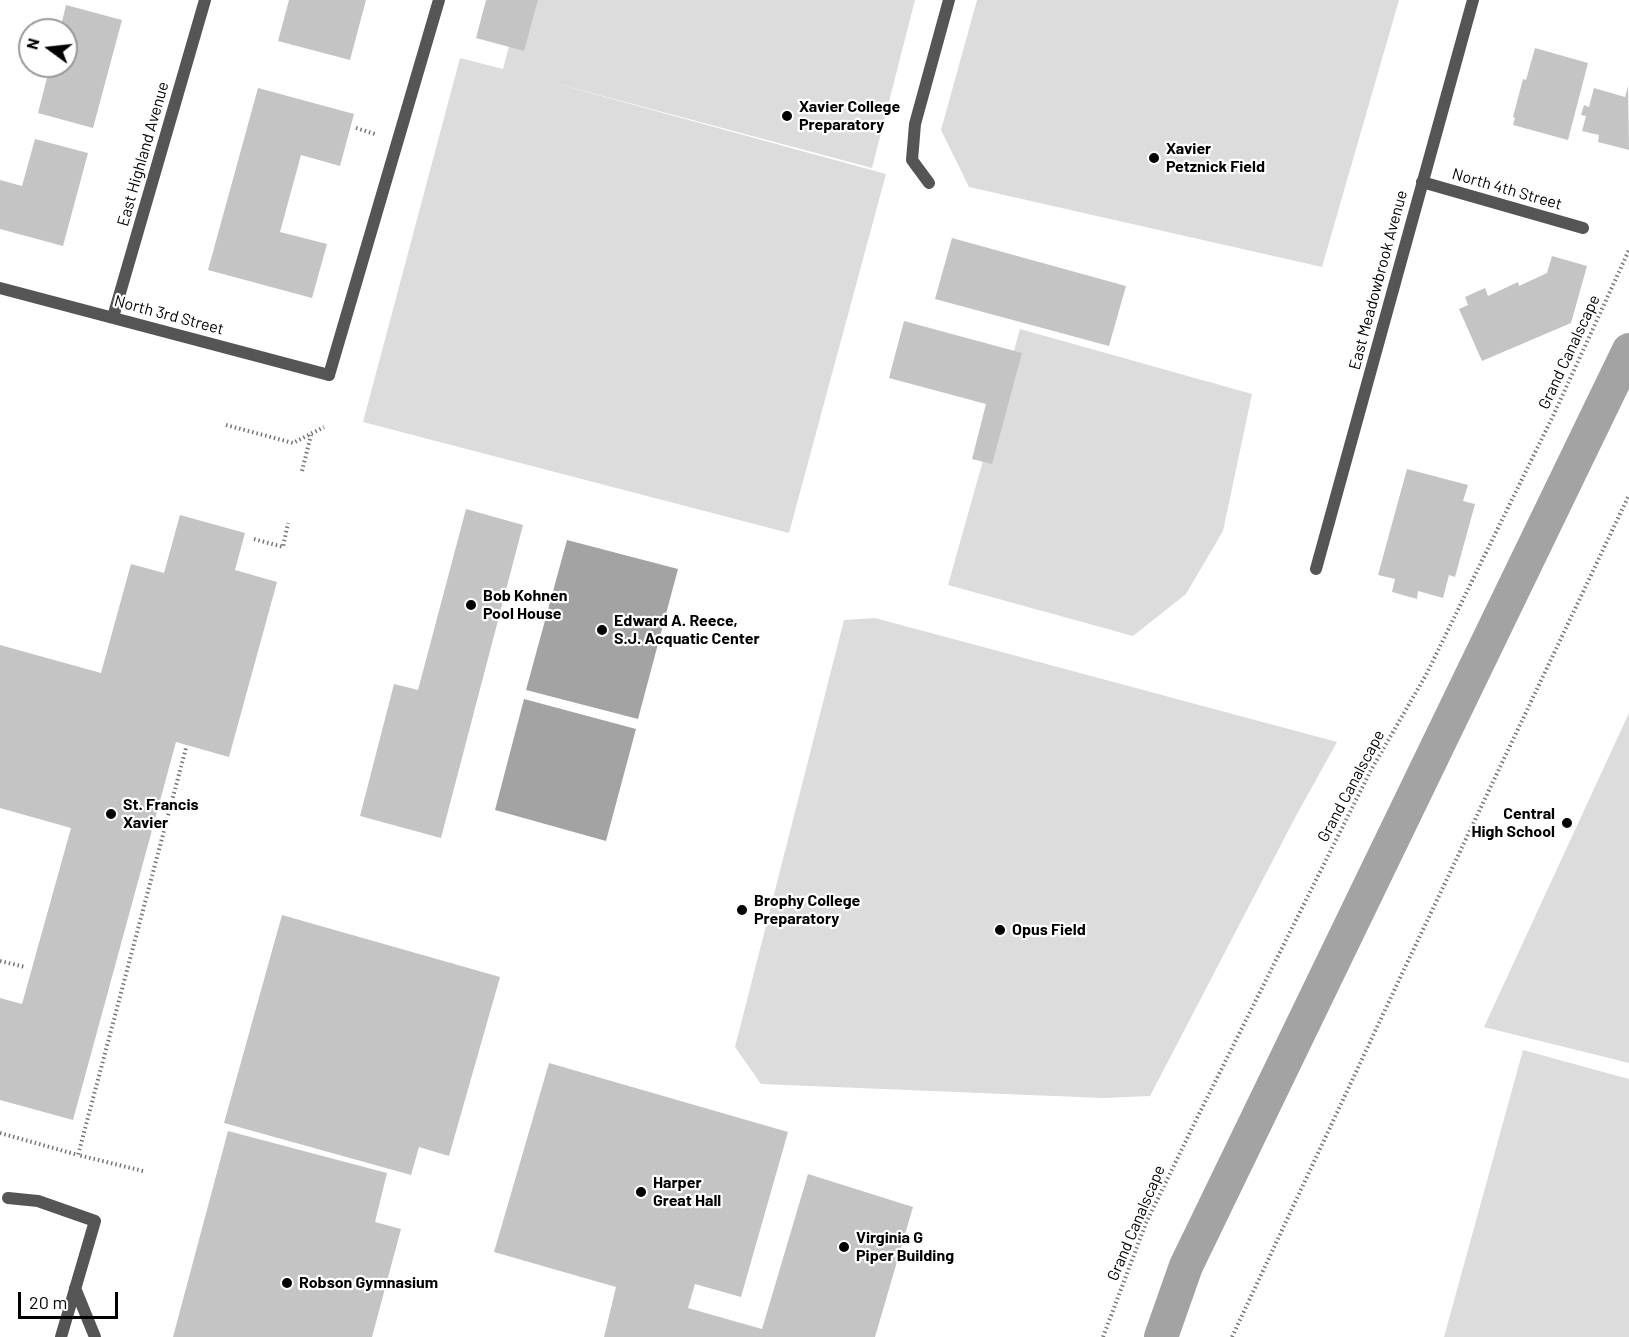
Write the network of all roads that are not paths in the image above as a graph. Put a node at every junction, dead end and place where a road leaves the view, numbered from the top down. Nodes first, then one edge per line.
1 (205, 0) edge
2 (439, 0) edge
3 (949, 0) edge
4 (1473, 0) edge
5 (1422, 182) junction
6 (929, 183) dead end
7 (1583, 228) dead end
8 (0, 288) edge
9 (113, 317) junction
10 (1316, 569) dead end
11 (9, 1198) dead end
12 (75, 1288) junction
13 (61, 1337) edge
14 (95, 1337) edge

1 - 9 street, East Highland Avenue
2 - 9 street, North 3rd Street
3 - 6 street
4 - 5 street, East Meadowbrook Avenue
5 - 7 street, North 4th Street
5 - 10 street, East Meadowbrook Avenue
8 - 9 street, North 3rd Street
11 - 12 street
12 - 13 street
12 - 14 street

